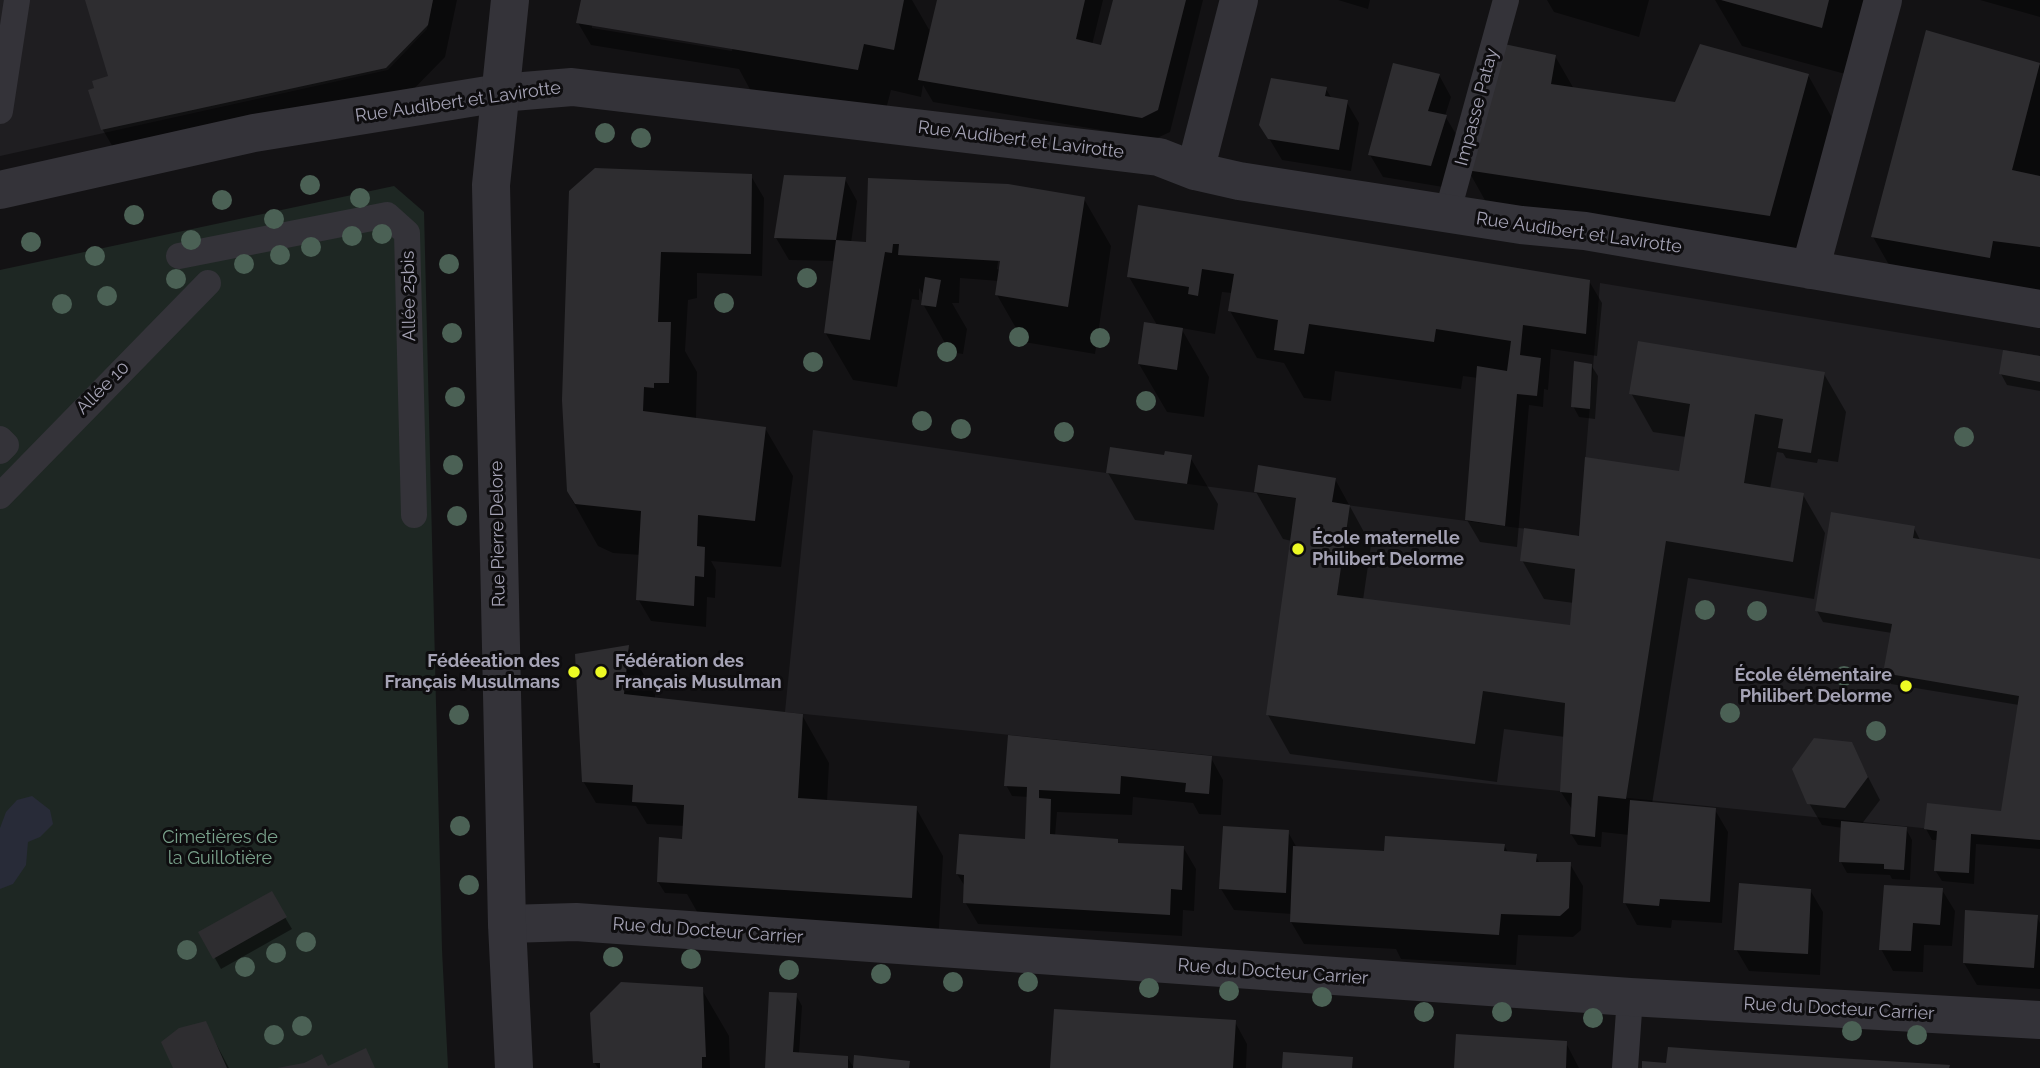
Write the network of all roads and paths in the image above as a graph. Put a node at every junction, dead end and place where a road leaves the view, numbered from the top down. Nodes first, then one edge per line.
1 (17, 0) edge
2 (510, 0) edge
3 (1239, 0) edge
4 (1506, 0) edge
5 (1883, 0) edge
6 (499, 93) junction
7 (0, 111) edge
8 (1195, 171) junction
9 (0, 190) edge
10 (1447, 214) junction
11 (178, 256) dead end
12 (1810, 270) junction
13 (208, 283) dead end
14 (2040, 309) edge
15 (0, 439) edge
16 (0, 451) edge
17 (0, 496) edge
18 (414, 515) dead end
19 (506, 924) junction
20 (1630, 998) junction
21 (2040, 1020) edge
22 (514, 1068) edge
23 (1625, 1068) edge

1 - 7 lane
2 - 6 street, Rue Pierre Delore
3 - 8 street
4 - 10 lane, Impasse Patay
5 - 12 street
6 - 8 street, Rue Audibert et Lavirotte
6 - 9 street, Rue Audibert et Lavirotte
6 - 19 street, Rue Pierre Delore
8 - 10 street, Rue Audibert et Lavirotte
10 - 12 street, Rue Audibert et Lavirotte
11 - 18 lane, Allée 25bis
12 - 14 street, Rue Audibert et Lavirotte
13 - 17 lane, Allée 10
15 - 16 lane
19 - 20 street, Rue du Docteur Carrier
19 - 22 street, Rue Pierre Delore
20 - 21 street, Rue du Docteur Carrier
20 - 23 lane

